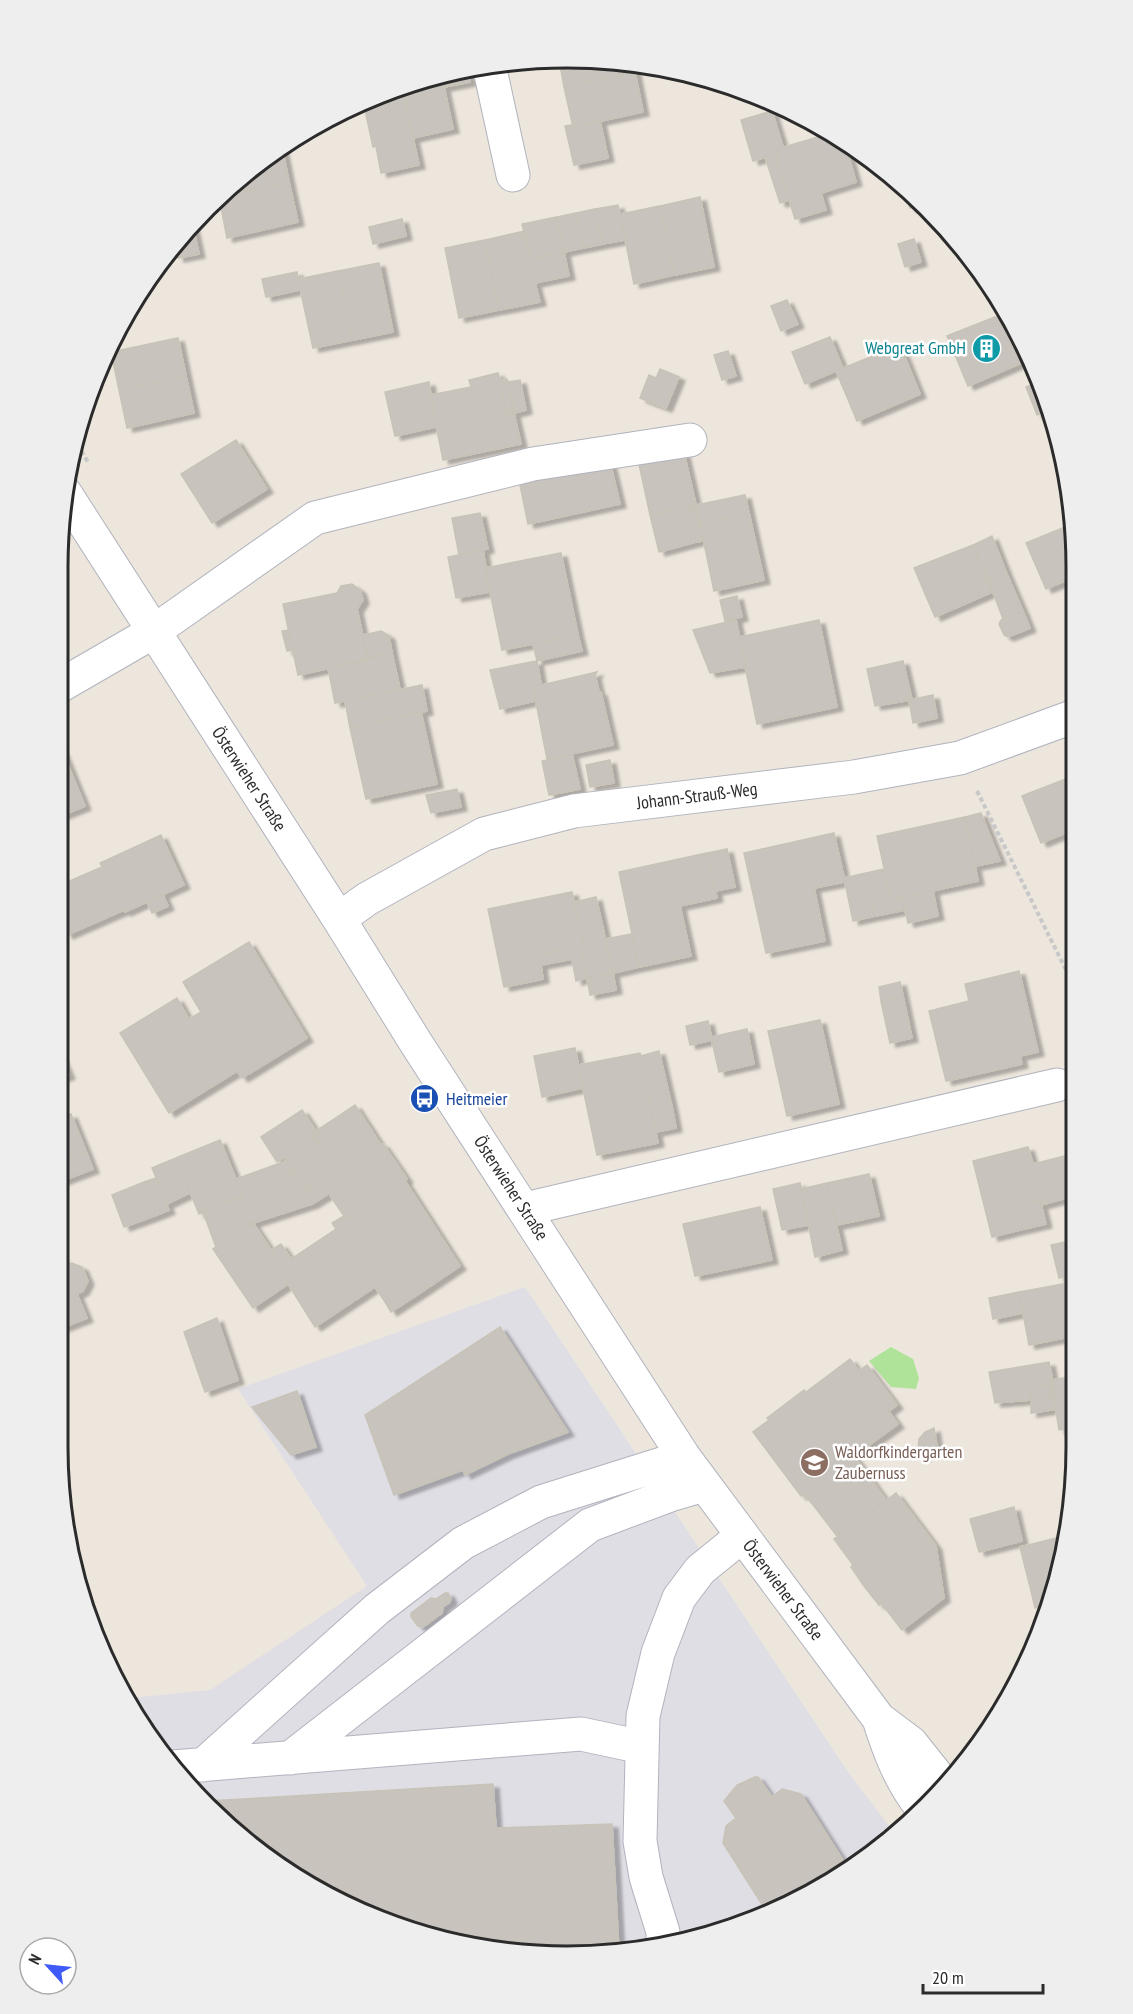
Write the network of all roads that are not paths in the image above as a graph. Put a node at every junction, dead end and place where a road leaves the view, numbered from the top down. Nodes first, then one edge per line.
1 (491, 74) edge
2 (513, 175) dead end
3 (690, 440) dead end
4 (72, 504) edge
5 (153, 632) junction
6 (68, 681) edge
7 (1066, 719) edge
8 (339, 918) junction
9 (1057, 1085) dead end
10 (525, 1209) junction
11 (684, 1457) junction
12 (704, 1485) junction
13 (742, 1536) junction
14 (879, 1719) junction
15 (642, 1747) junction
16 (290, 1758) junction
17 (188, 1766) edge
18 (940, 1779) edge
19 (917, 1802) edge
20 (663, 1937) edge

1 - 2 street
3 - 5 street
4 - 5 street, Österwieher Straße
5 - 6 street
5 - 8 street, Österwieher Straße
7 - 8 street, Johann-Strauß-Weg
8 - 10 street, Österwieher Straße
9 - 10 street
10 - 11 street, Österwieher Straße
11 - 12 street, Österwieher Straße
11 - 17 street
12 - 13 street, Österwieher Straße
12 - 16 street
13 - 14 street, Österwieher Straße
13 - 15 street
14 - 18 street, Österwieher Straße
14 - 19 street, Österwieher Straße
15 - 16 street
15 - 20 street
16 - 17 street

